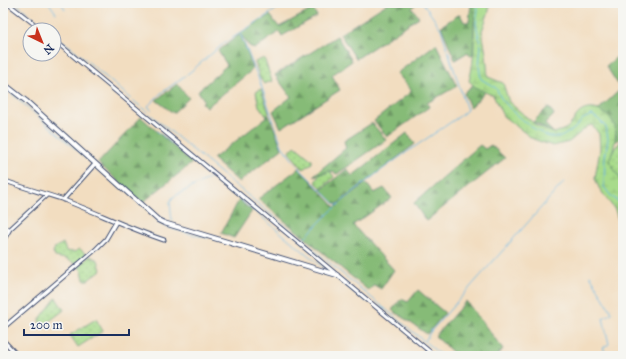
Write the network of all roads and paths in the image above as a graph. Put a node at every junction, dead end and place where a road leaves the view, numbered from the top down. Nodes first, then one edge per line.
1 (7, 3) edge
2 (32, 22) edge
3 (62, 47) edge
4 (3, 83) edge
5 (95, 164) junction
6 (3, 180) edge
7 (47, 195) junction
8 (63, 200) junction
9 (116, 222) junction
10 (3, 229) edge
11 (10, 229) junction
12 (164, 240) dead end
13 (3, 241) edge
14 (337, 275) junction
15 (3, 328) edge
16 (3, 340) edge
17 (18, 356) edge
18 (435, 356) edge

1 - 2 street
3 - 14 street
4 - 5 street
5 - 8 street
5 - 14 street
6 - 7 street
7 - 8 street
7 - 11 street
8 - 9 street
9 - 12 street
9 - 15 street
10 - 11 street
11 - 13 street
14 - 18 street
16 - 17 street

